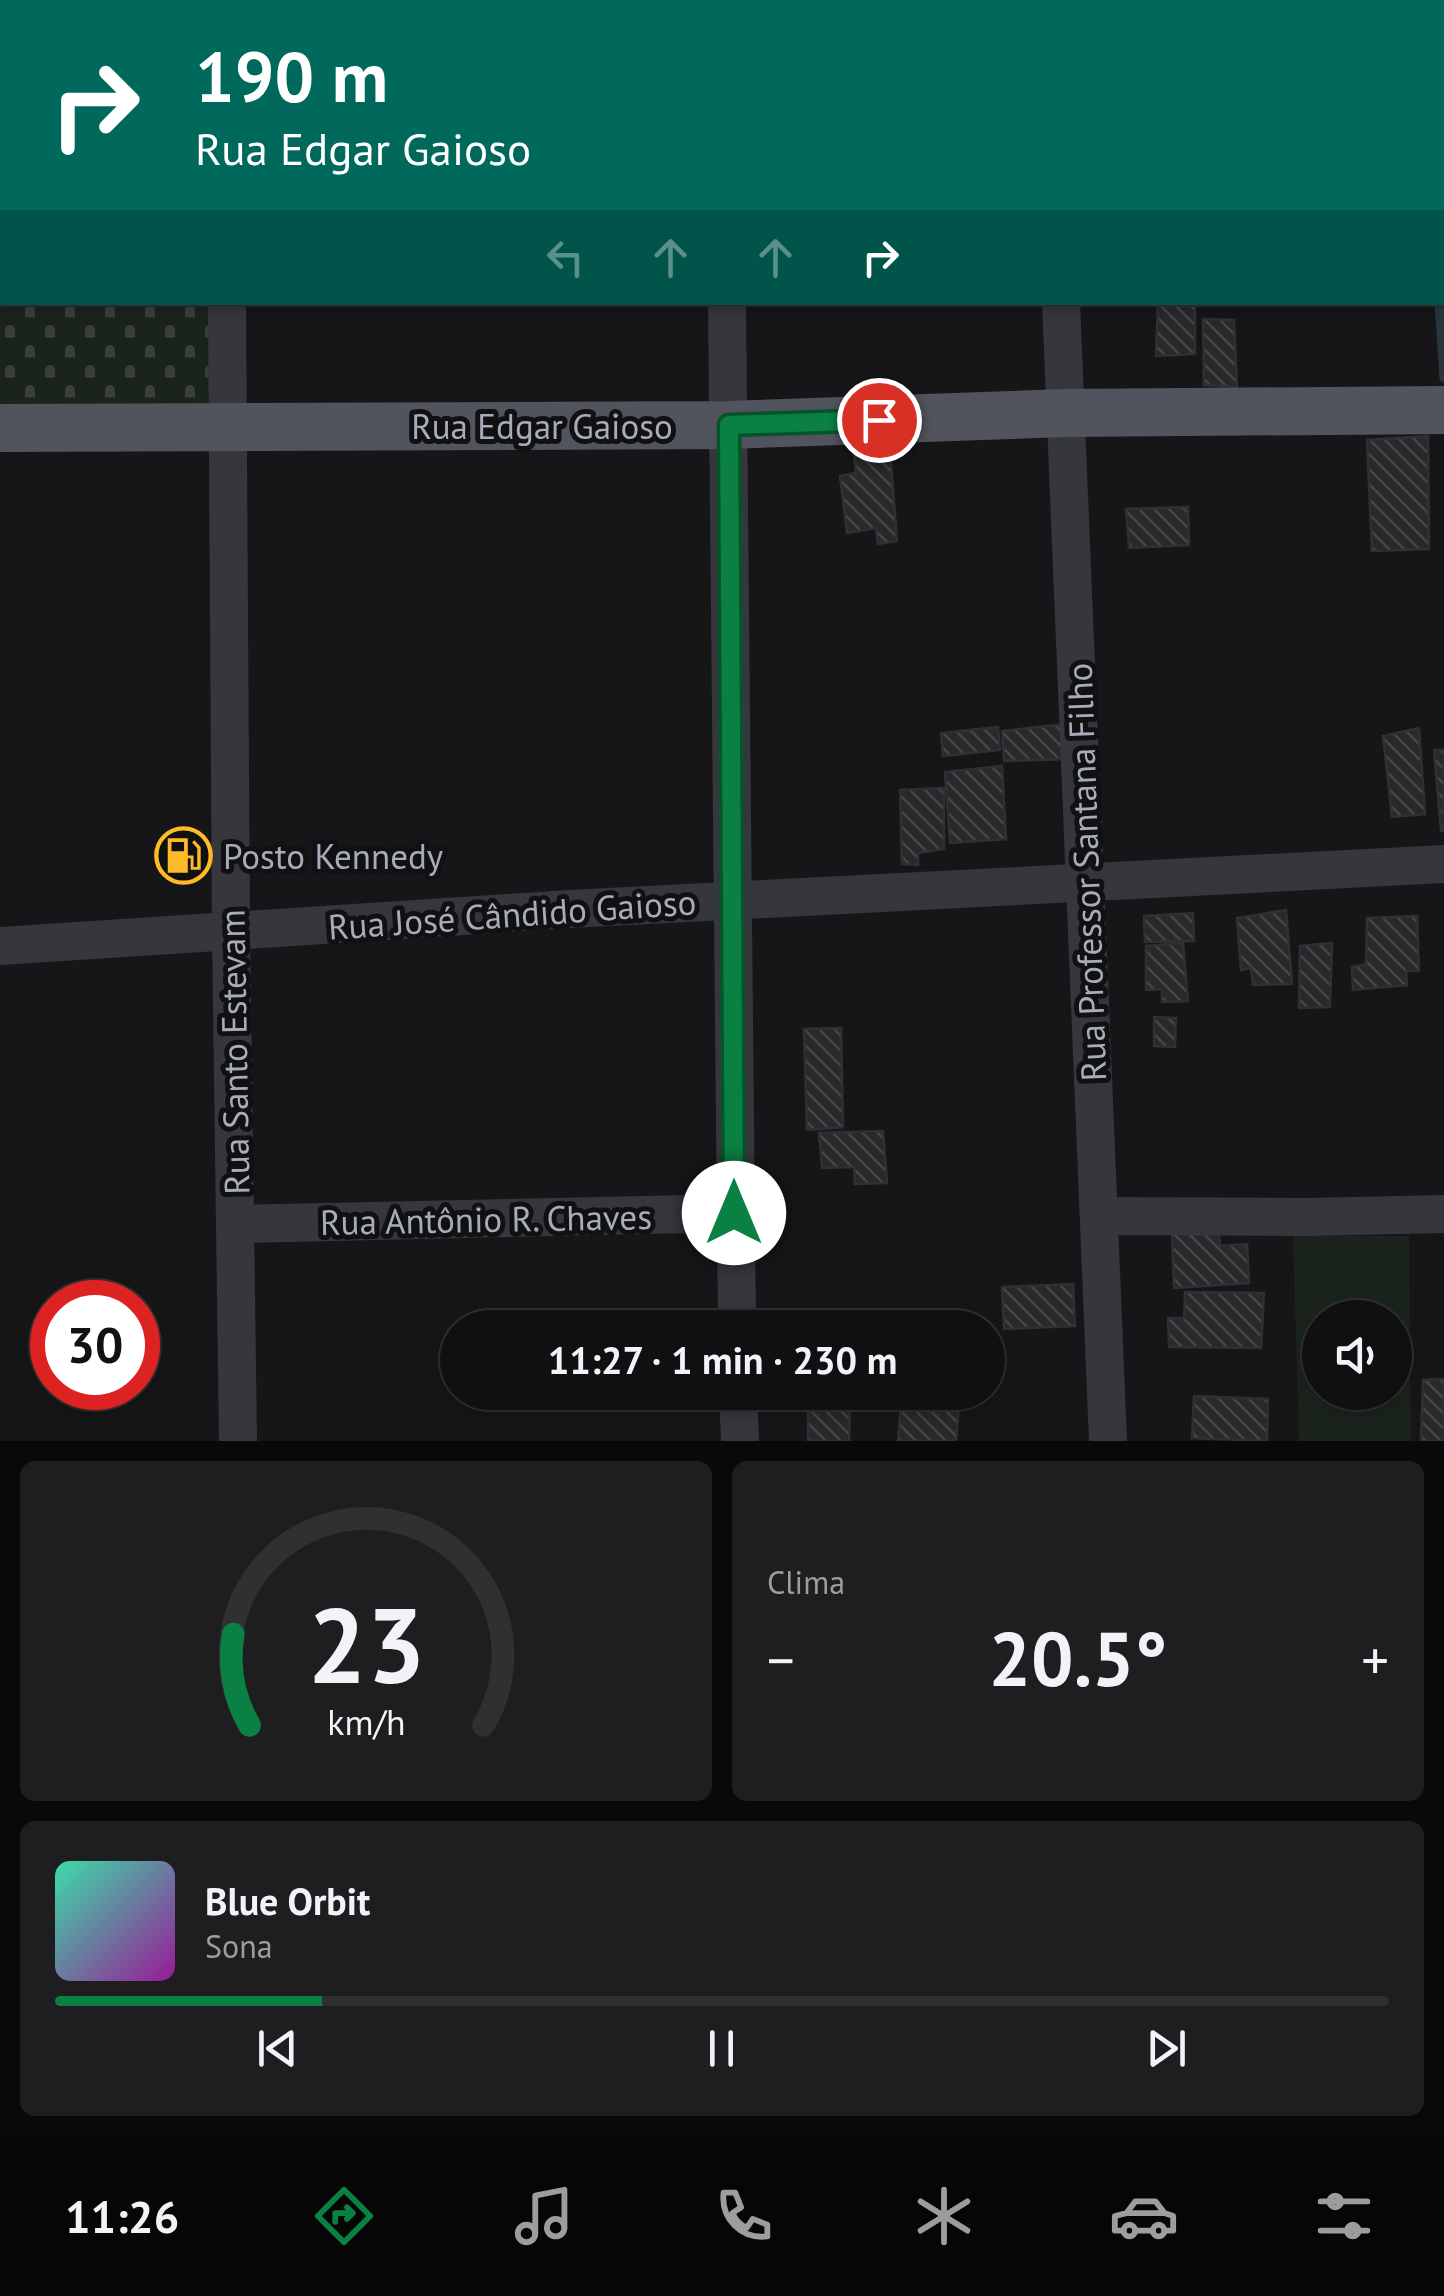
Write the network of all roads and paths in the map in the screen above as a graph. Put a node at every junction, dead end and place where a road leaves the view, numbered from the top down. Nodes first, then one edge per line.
1 (227, 305) edge
2 (726, 305) edge
3 (1061, 305) edge
4 (1444, 410) edge
5 (1066, 413) junction
6 (729, 425) junction
7 (229, 427) junction
8 (0, 428) edge
9 (1444, 864) edge
10 (1086, 884) junction
11 (733, 901) junction
12 (231, 932) junction
13 (0, 946) edge
14 (734, 1213) junction
15 (1444, 1214) edge
16 (1100, 1216) junction
17 (237, 1224) junction
18 (737, 1310) edge
19 (739, 1410) edge
20 (238, 1441) edge
21 (740, 1441) edge
22 (1108, 1441) edge

1 - 7 street, Rua Santo Estevam
2 - 6 street
3 - 5 street, Rua Professor Santana Filho
4 - 5 main road, Rua Edgar Gaioso
5 - 6 main road, Rua Edgar Gaioso
5 - 10 street, Rua Professor Santana Filho
6 - 7 main road, Rua Edgar Gaioso
6 - 11 street
7 - 8 main road, Rua Edgar Gaioso
7 - 12 street, Rua Santo Estevam
9 - 10 street, Rua José Cândido Gaioso
10 - 11 street, Rua José Cândido Gaioso
10 - 16 street, Rua Professor Santana Filho
11 - 12 street, Rua José Cândido Gaioso
11 - 14 street
12 - 13 street, Rua José Cândido Gaioso
12 - 17 street, Rua Santo Estevam
14 - 17 street, Rua Antônio R. Chaves
14 - 18 street
15 - 16 street
16 - 22 street, Rua Professor Santana Filho
17 - 20 street, Rua Santo Estevam
19 - 21 street

